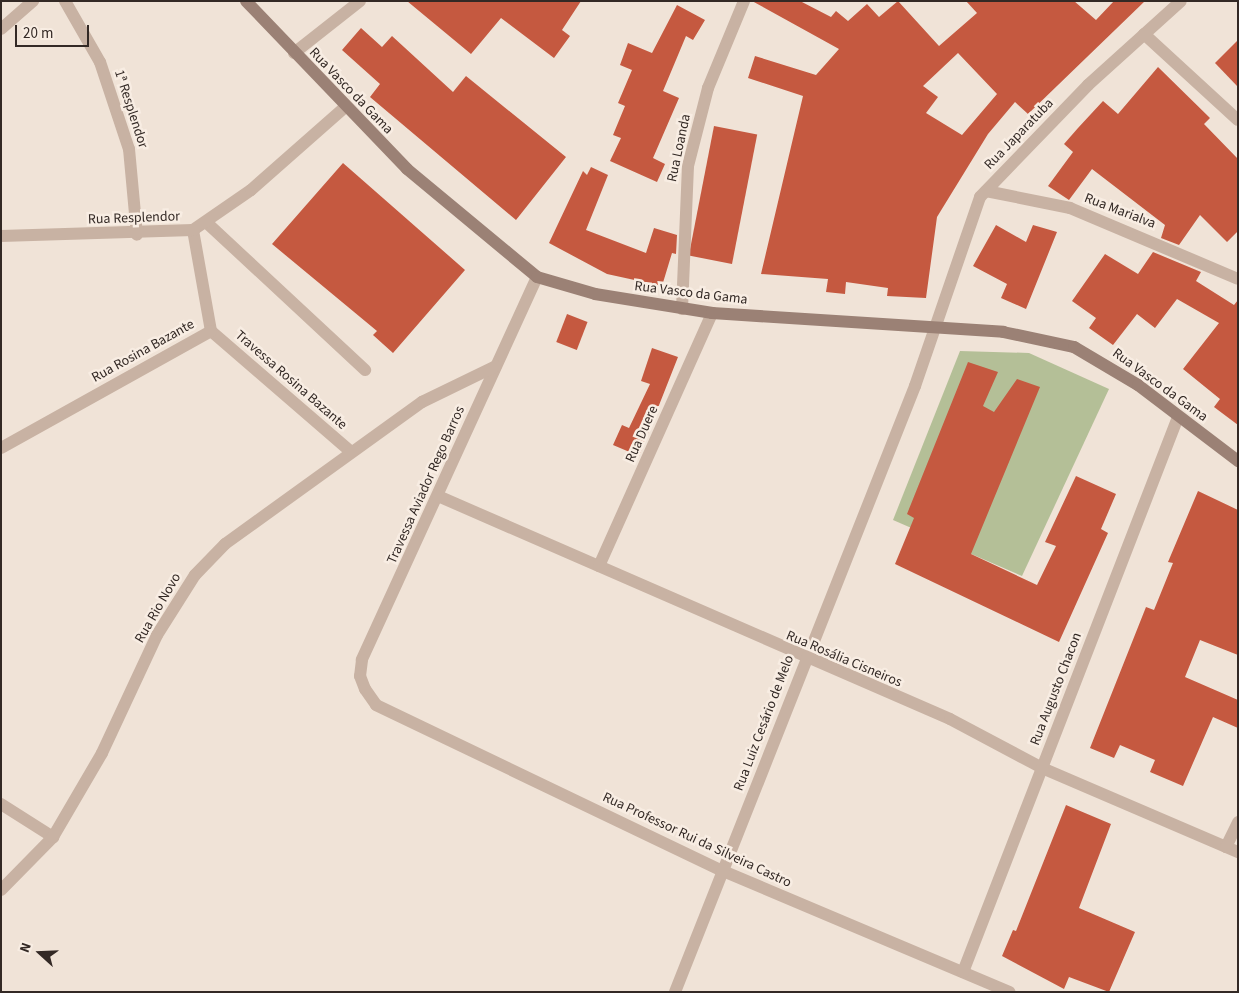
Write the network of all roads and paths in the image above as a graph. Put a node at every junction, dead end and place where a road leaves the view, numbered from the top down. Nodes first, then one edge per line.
1 (33, 1) edge
2 (65, 1) edge
3 (246, 1) edge
4 (360, 1) edge
5 (744, 1) edge
6 (1181, 1) edge
7 (1, 29) edge
8 (1144, 34) junction
9 (294, 53) junction
10 (344, 108) junction
11 (1238, 120) edge
12 (986, 191) junction
13 (207, 223) junction
14 (193, 230) junction
15 (137, 235) junction
16 (1, 236) edge
17 (537, 277) junction
18 (1238, 279) edge
19 (682, 309) junction
20 (712, 313) junction
21 (937, 326) junction
22 (211, 331) junction
23 (496, 366) junction
24 (365, 370) dead end
25 (1178, 417) junction
26 (1, 448) edge
27 (351, 452) junction
28 (1238, 461) edge
29 (438, 496) junction
30 (599, 566) junction
31 (805, 660) junction
32 (376, 705) joint
33 (1042, 768) junction
34 (1, 804) edge
35 (1238, 822) edge
36 (53, 837) junction
37 (1232, 850) edge
38 (723, 871) junction
39 (1, 890) edge
40 (964, 972) junction
41 (675, 992) edge
42 (1009, 992) edge

1 - 7 street
2 - 15 street, 1ª Resplendor
3 - 9 main road, Rua Vasco da Gama
4 - 9 street
5 - 19 street, Rua Loanda
6 - 8 street, Rua Japaratuba
8 - 11 street
8 - 12 street, Rua Japaratuba
9 - 10 main road, Rua Vasco da Gama
10 - 13 street, Rua Resplendor
10 - 17 main road, Rua Vasco da Gama
12 - 18 street, Rua Marialva
12 - 21 street, Rua Japaratuba
13 - 14 street, Rua Resplendor
13 - 24 street
14 - 15 street, Rua Resplendor
14 - 22 street, Rua Rosina Bazante
15 - 16 street, Rua Resplendor
17 - 19 main road, Rua Vasco da Gama
17 - 23 street, Travessa Aviador Rego Barros
19 - 20 main road, Rua Vasco da Gama
20 - 21 main road, Rua Vasco da Gama
20 - 30 street, Rua Duere
21 - 25 main road, Rua Vasco da Gama
21 - 31 street, Rua Luiz Cesário de Melo
22 - 26 street, Rua Rosina Bazante
22 - 27 street, Travessa Rosina Bazante
23 - 27 street, Rua Rio Novo
23 - 29 street, Travessa Aviador Rego Barros
25 - 28 main road, Rua Vasco da Gama
25 - 33 street, Rua Augusto Chacon
27 - 36 street, Rua Rio Novo
29 - 30 street, Rua Rosália Cisneiros
29 - 32 street, Travessa Aviador Rego Barros
30 - 31 street, Rua Rosália Cisneiros
31 - 33 street, Rua Rosália Cisneiros
31 - 38 street, Rua Luiz Cesário de Melo
32 - 38 street, Rua Professor Rui da Silveira Castro
33 - 37 street, Rua Rosália Cisneiros
33 - 40 street, Rua Augusto Chacon
34 - 36 street
35 - 37 street
36 - 39 street, Rua Rio Novo
38 - 40 street, Rua Professor Rui da Silveira Castro
38 - 41 street, Rua Luiz Cesário de Melo
40 - 42 street, Rua Professor Rui da Silveira Castro

